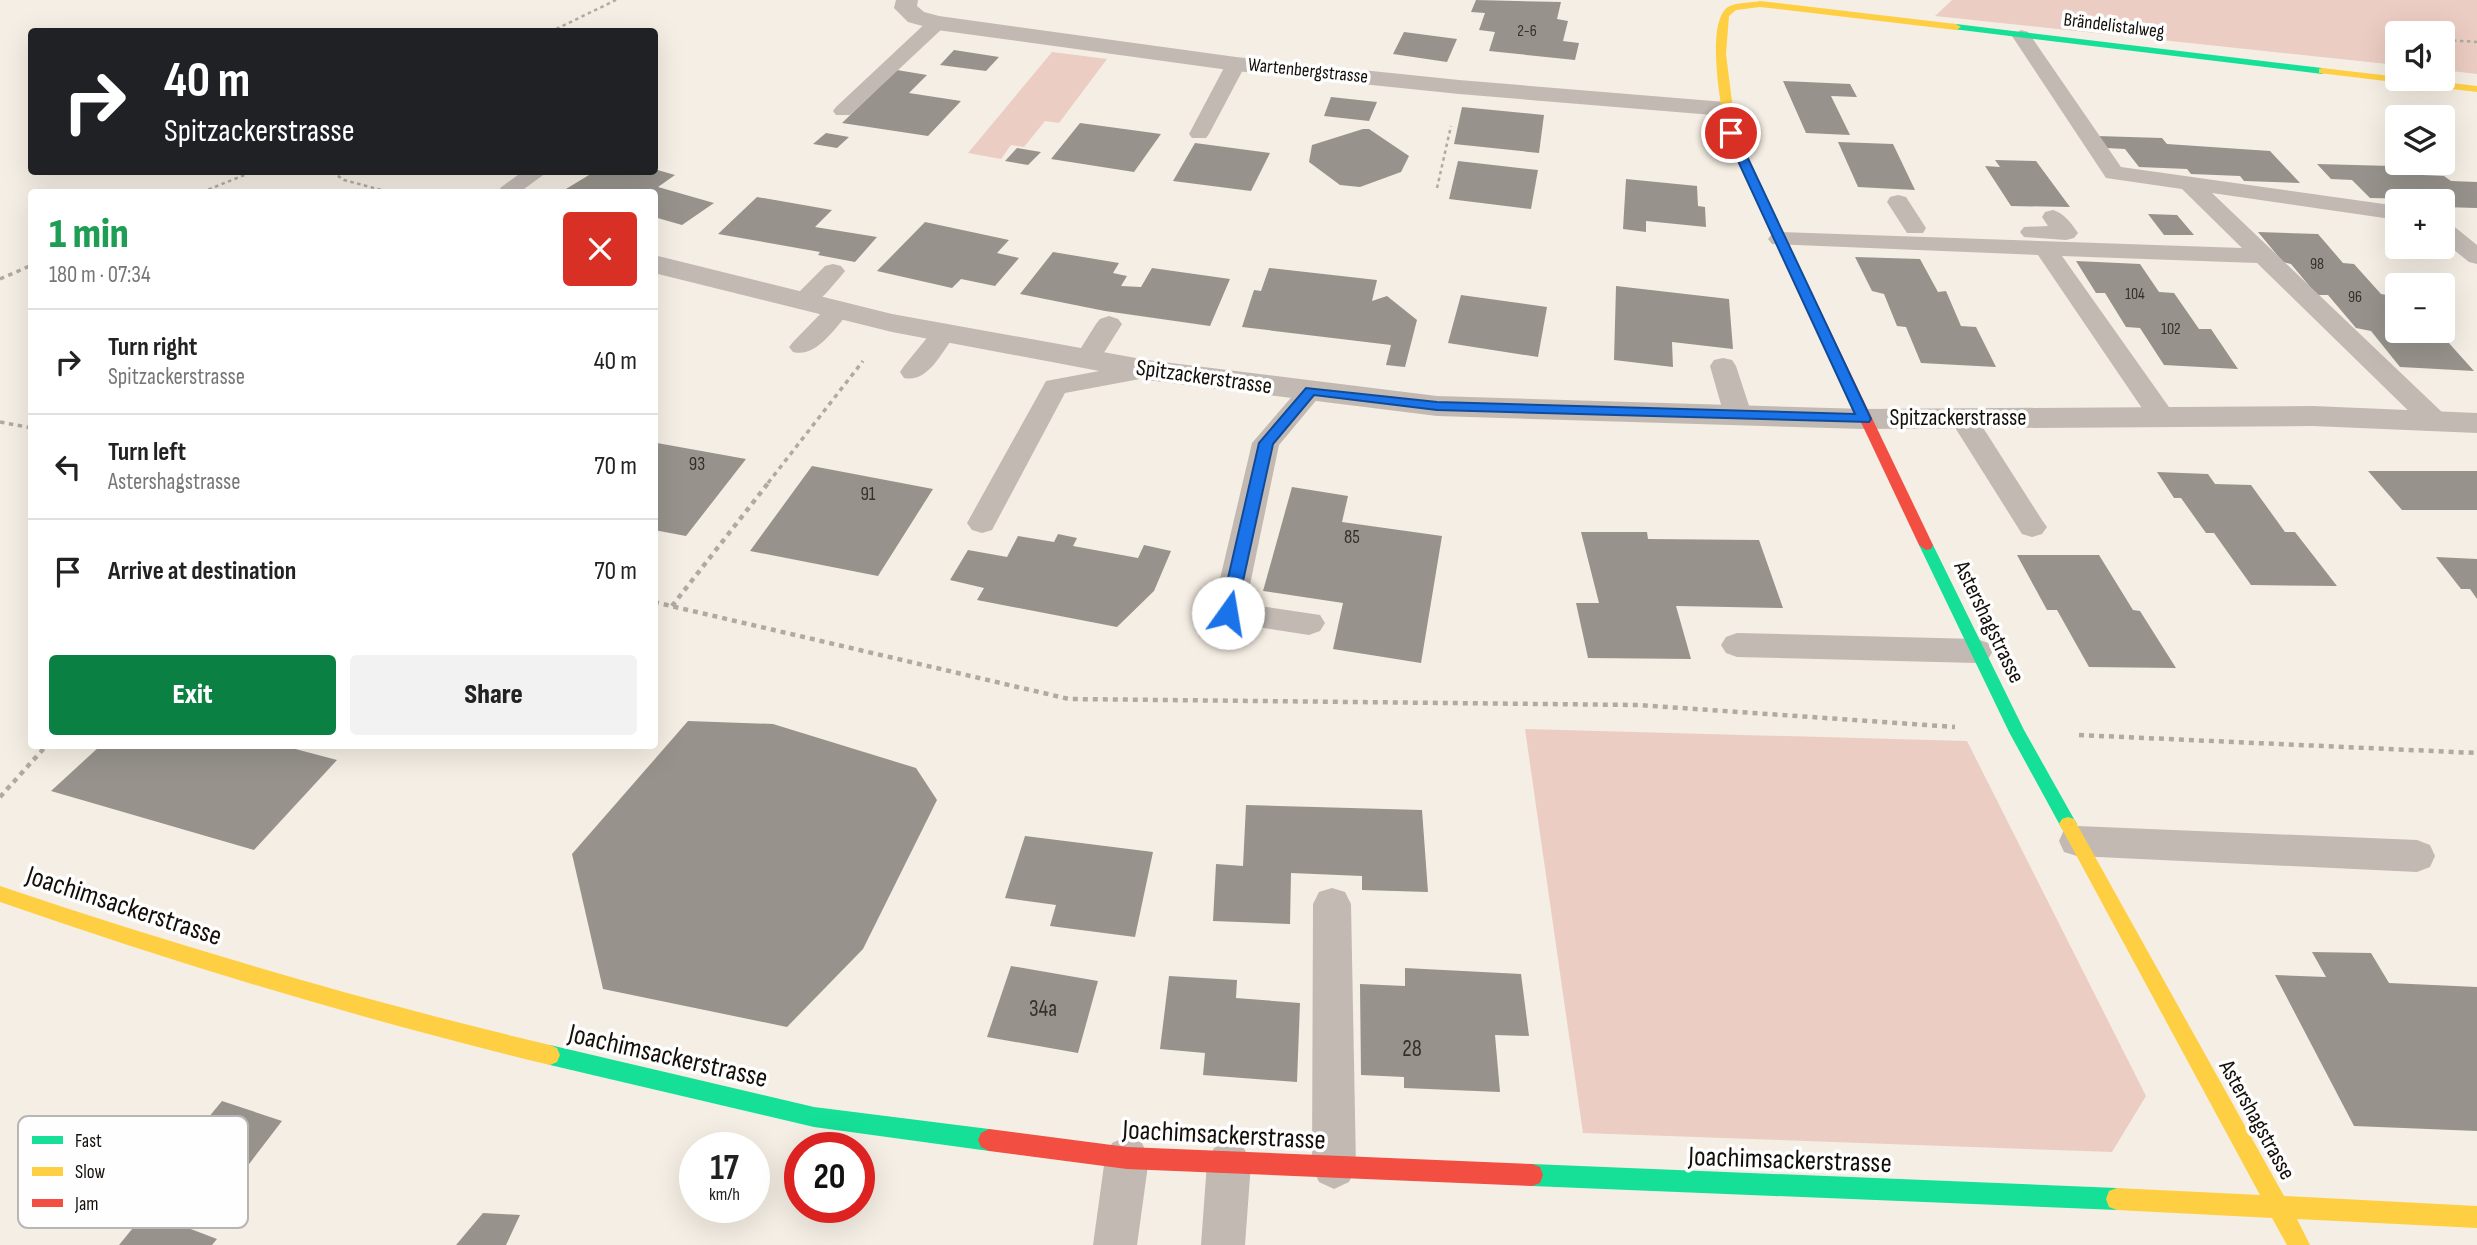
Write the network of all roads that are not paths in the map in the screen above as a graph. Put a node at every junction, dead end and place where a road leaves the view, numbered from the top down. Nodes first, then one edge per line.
1 (907, 0) edge
2 (1746, 3) joint
3 (937, 23) junction
4 (2021, 36) junction
5 (1236, 64) junction
6 (2477, 89) edge
7 (1725, 109) junction
8 (843, 111) dead end
9 (1199, 134) dead end
10 (532, 175) edge
11 (2188, 183) junction
12 (512, 189) edge
13 (1898, 202) dead end
14 (2385, 212) edge
15 (2053, 217) dead end
16 (2455, 222) edge
17 (2477, 225) edge
18 (1915, 228) junction
19 (1776, 231) junction
20 (2455, 239) edge
21 (2045, 248) junction
22 (2261, 256) junction
23 (2477, 257) edge
24 (658, 265) edge
25 (832, 271) dead end
26 (804, 301) junction
27 (839, 309) junction
28 (1109, 324) dead end
29 (944, 332) junction
30 (802, 348) dead end
31 (1087, 359) junction
32 (1723, 366) dead end
33 (1147, 370) junction
34 (913, 372) dead end
35 (1311, 391) junction
36 (1738, 415) junction
37 (2162, 417) junction
38 (1963, 418) junction
39 (1864, 419) junction
40 (2435, 421) junction
41 (2477, 423) edge
42 (982, 523) dead end
43 (2032, 527) dead end
44 (1309, 623) dead end
45 (1737, 645) dead end
46 (1978, 650) junction
47 (2077, 841) junction
48 (2417, 856) dead end
49 (0, 894) edge
50 (1332, 904) dead end
51 (1127, 1158) junction
52 (1229, 1163) junction
53 (1334, 1167) junction
54 (2278, 1206) junction
55 (2477, 1217) edge
56 (1115, 1245) edge
57 (1223, 1245) edge
58 (2299, 1245) edge

1 - 3 street, Wartenbergstrasse
2 - 4 street, Brändelistalweg
2 - 7 street, Astershagstrasse
3 - 5 street, Wartenbergstrasse
3 - 8 lane
4 - 6 street, Brändelistalweg
4 - 11 lane
5 - 7 street, Wartenbergstrasse
5 - 9 lane
7 - 19 street, Astershagstrasse
10 - 12 lane
11 - 14 lane
11 - 22 lane
13 - 18 lane
15 - 18 lane
16 - 17 lane
18 - 19 lane
19 - 21 lane
19 - 39 street, Astershagstrasse
20 - 23 lane
21 - 22 lane
21 - 37 lane
22 - 40 lane
24 - 26 street, Spitzackerstrasse
25 - 26 lane
26 - 27 street, Spitzackerstrasse
27 - 29 street, Spitzackerstrasse
27 - 30 lane
28 - 31 lane
29 - 31 street, Spitzackerstrasse
29 - 34 lane
31 - 33 street, Spitzackerstrasse
32 - 36 lane
33 - 35 street, Spitzackerstrasse
33 - 42 lane
35 - 36 street, Spitzackerstrasse
35 - 44 lane
36 - 39 street, Spitzackerstrasse
37 - 38 street, Spitzackerstrasse
37 - 40 street, Spitzackerstrasse
38 - 39 street, Spitzackerstrasse
38 - 43 lane
39 - 46 street, Astershagstrasse
40 - 41 street, Spitzackerstrasse
45 - 46 lane
46 - 47 street, Astershagstrasse
47 - 48 lane
47 - 54 street, Astershagstrasse
49 - 51 street, Joachimsackerstrasse
50 - 53 lane
51 - 52 street, Joachimsackerstrasse
51 - 56 lane
52 - 53 street, Joachimsackerstrasse
52 - 57 lane
53 - 54 street, Joachimsackerstrasse
54 - 55 street, Joachimsackerstrasse
54 - 58 street, Astershagstrasse

